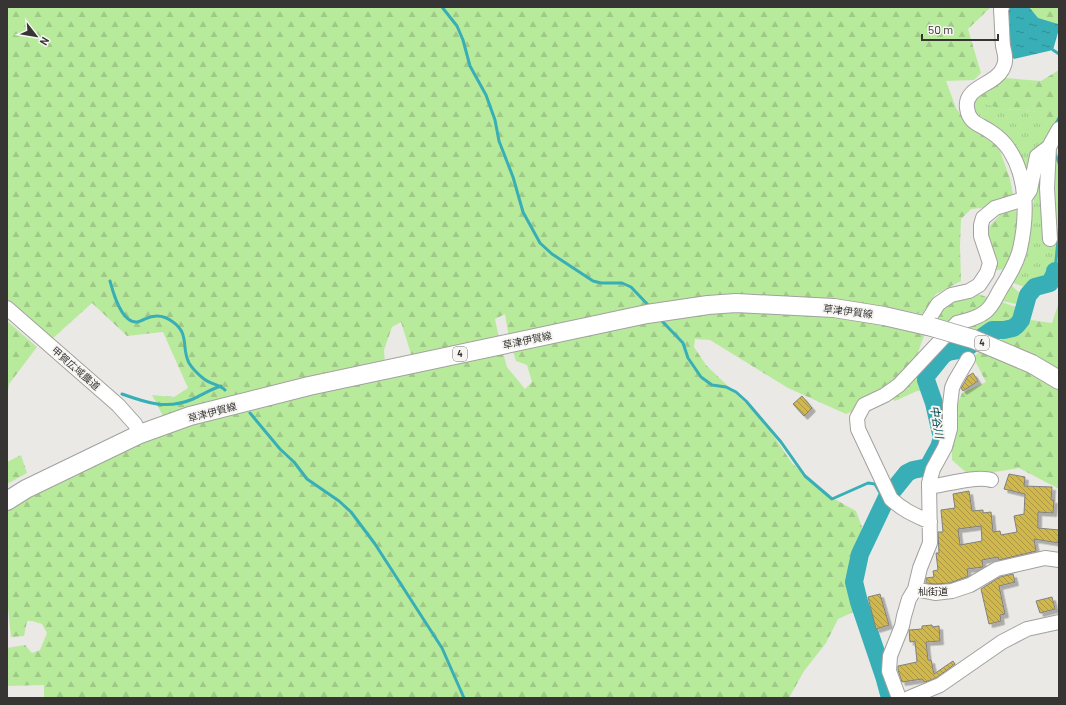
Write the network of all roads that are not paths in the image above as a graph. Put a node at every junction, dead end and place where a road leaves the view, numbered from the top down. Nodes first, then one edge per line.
1 (1002, 7) edge
2 (1059, 129) edge
3 (1049, 147) junction
4 (1024, 199) junction
5 (1050, 239) dead end
6 (7, 308) edge
7 (928, 326) junction
8 (968, 359) dead end
9 (1059, 380) edge
10 (140, 434) junction
11 (991, 480) dead end
12 (929, 487) junction
13 (7, 501) edge
14 (930, 522) junction
15 (1059, 560) edge
16 (915, 589) junction
17 (1059, 622) edge
18 (899, 698) edge
19 (909, 698) edge

1 - 4 street
2 - 3 street
3 - 4 street
3 - 5 street
4 - 7 street
4 - 14 street
6 - 10 street, 甲賀広域農道
7 - 9 main road, 草津伊賀線 / 4, bridge
7 - 10 main road, 草津伊賀線 / 4
8 - 12 street
10 - 13 main road, 草津伊賀線 / 4
11 - 12 street
12 - 14 street
14 - 16 street
15 - 16 street, 杣街道
16 - 18 street, 杣街道
17 - 19 street

